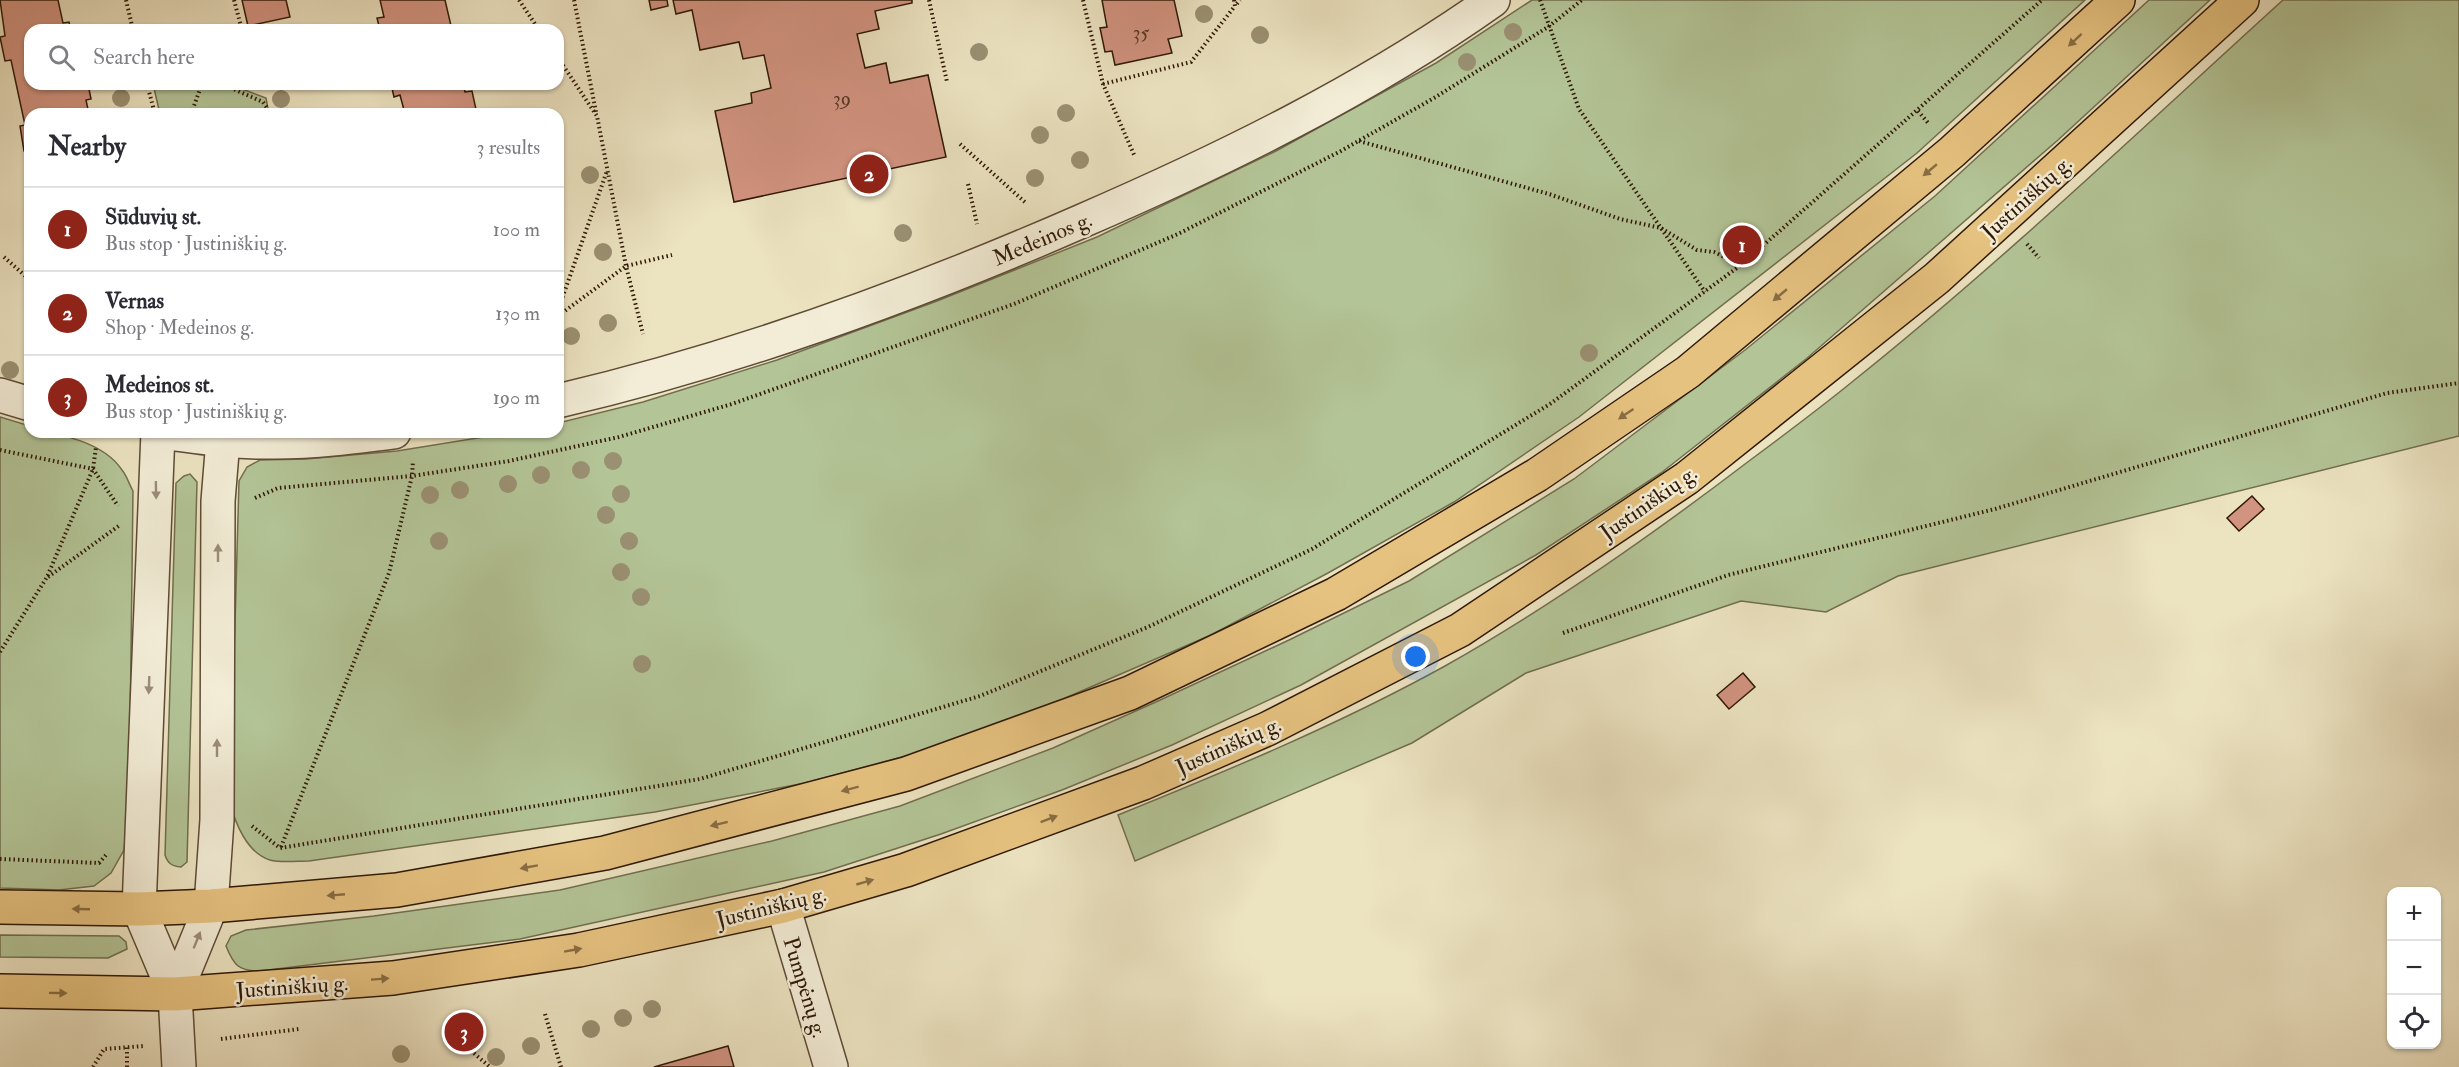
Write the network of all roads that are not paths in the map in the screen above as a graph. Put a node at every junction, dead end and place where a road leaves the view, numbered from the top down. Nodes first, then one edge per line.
1 (1493, 0) edge
2 (2118, 0) edge
3 (2242, 0) edge
4 (0, 395) edge
5 (564, 400) edge
6 (24, 402) edge
7 (159, 438) edge
8 (207, 438) edge
9 (223, 440) junction
10 (404, 443) edge
11 (211, 906) junction
12 (783, 906) junction
13 (0, 907) edge
14 (139, 909) junction
15 (0, 991) edge
16 (175, 994) junction
17 (179, 1067) edge
18 (831, 1067) edge

1 - 5 street, Medeinos g.
2 -> 11 main road
12 -> 3 main road, Justiniškių g.
4 - 6 street
7 -> 14 street
8 - 9 street
9 - 10 street
11 -> 9 street
11 - 14 main road
16 -> 11 street
16 -> 12 main road, Justiniškių g.
12 - 18 street, Pumpėnų g.
14 -> 13 main road
14 - 16 street
15 -> 16 main road, Justiniškių g.
16 - 17 street

